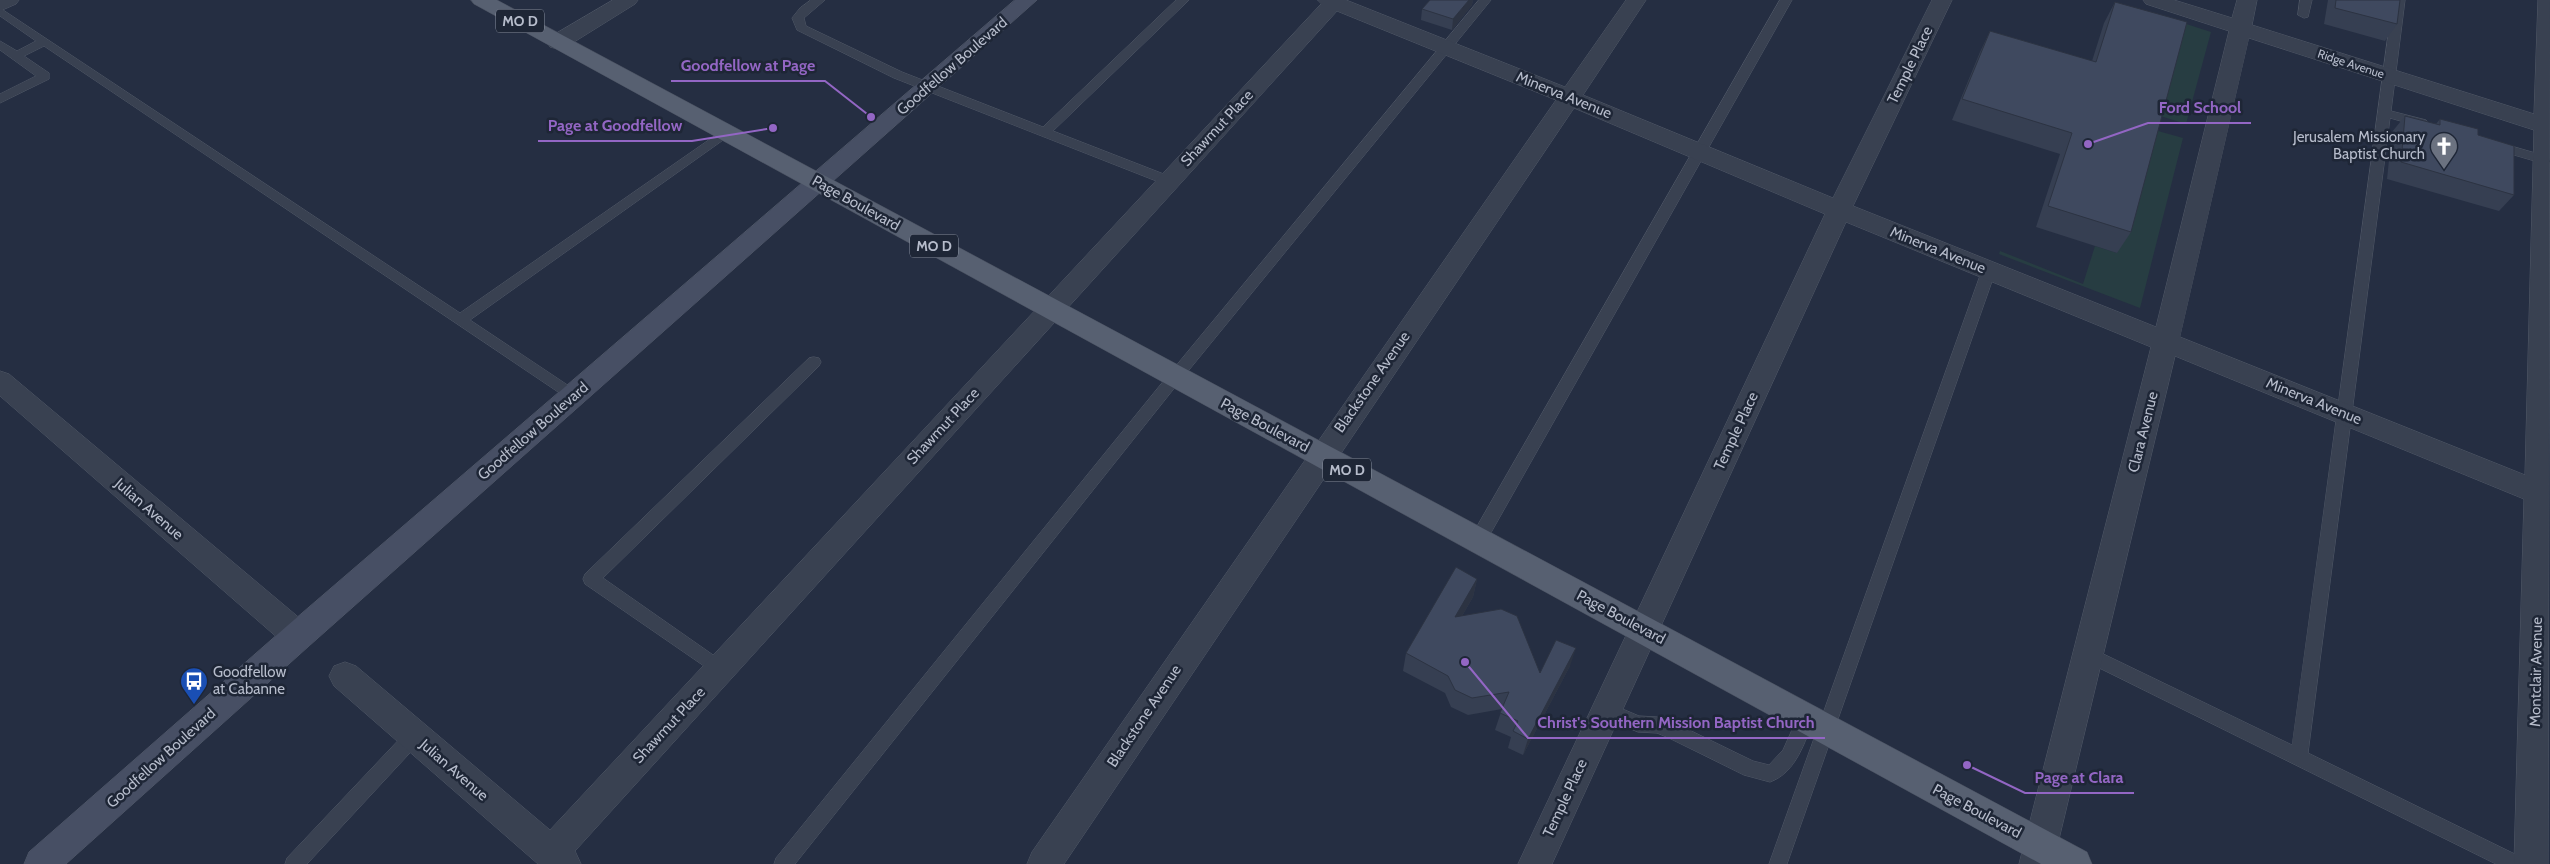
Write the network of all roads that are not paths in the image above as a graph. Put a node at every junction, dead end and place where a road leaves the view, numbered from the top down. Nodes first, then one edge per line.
1 (9, 0) edge
2 (481, 0) edge
3 (628, 0) edge
4 (819, 0) edge
5 (1027, 0) edge
6 (1183, 0) edge
7 (1485, 0) edge
8 (1636, 0) edge
9 (1786, 0) edge
10 (1942, 0) edge
11 (2153, 0) edge
12 (2247, 0) edge
13 (2306, 0) edge
14 (2399, 0) edge
15 (2548, 0) edge
16 (1332, 1) edge
17 (0, 5) edge
18 (0, 11) edge
19 (2304, 15) dead end
20 (2240, 29) junction
21 (45, 41) junction
22 (558, 42) junction
23 (0, 45) edge
24 (1446, 48) junction
25 (16, 56) junction
26 (2390, 76) junction
27 (929, 87) junction
28 (1568, 97) junction
29 (0, 99) edge
30 (2385, 113) junction
31 (2433, 127) edge
32 (2548, 127) edge
33 (1044, 132) junction
34 (727, 133) junction
35 (2480, 140) edge
36 (1700, 152) junction
37 (2545, 160) junction
38 (1169, 181) junction
39 (818, 183) junction
40 (1839, 210) junction
41 (1989, 270) junction
42 (1050, 309) junction
43 (460, 320) junction
44 (2166, 340) junction
45 (814, 362) dead end
46 (1175, 377) junction
47 (0, 381) edge
48 (573, 396) junction
49 (2346, 414) junction
50 (1322, 456) junction
51 (2545, 495) edge
52 (1478, 540) junction
53 (1644, 629) junction
54 (298, 636) junction
55 (2543, 644) edge
56 (2087, 654) junction
57 (720, 669) junction
58 (345, 676) dead end
59 (1606, 710) junction
60 (1816, 723) junction
61 (414, 736) junction
62 (2299, 758) junction
63 (2038, 854) edge
64 (558, 859) edge
65 (41, 864) edge
66 (294, 864) edge
67 (783, 864) edge
68 (1044, 864) edge
69 (1535, 864) edge
70 (1778, 864) edge
71 (2076, 864) edge
72 (2516, 864) edge
73 (2531, 864) edge

1 - 17 street
2 - 22 main road, Page Boulevard / MO D
3 - 22 street
4 - 27 lane
5 - 27 main road, Goodfellow Boulevard
6 - 33 lane
7 - 24 lane
8 - 28 street, Blackstone Avenue
9 - 36 lane
10 - 40 street, Temple Place
11 - 20 street, Ridge Avenue
12 - 20 street, Clara Avenue
13 - 19 lane
14 - 26 lane
15 - 32 street, Montclair Avenue
16 - 24 street, Minerva Avenue
16 - 38 street, Shawmut Place
18 - 21 lane
20 - 26 street, Ridge Avenue
20 - 44 street, Clara Avenue
21 - 25 lane
21 - 43 lane
22 - 34 main road, Page Boulevard / MO D
23 - 25 lane
24 - 28 street, Minerva Avenue
24 - 46 lane
25 - 29 lane
26 - 30 lane
26 - 32 street, Ridge Avenue
27 - 33 lane
27 - 39 main road, Goodfellow Boulevard
28 - 36 street, Minerva Avenue
28 - 50 street, Blackstone Avenue
30 - 31 lane
30 - 49 lane
32 - 37 street, Montclair Avenue
33 - 38 lane
34 - 39 main road, Page Boulevard / MO D
34 - 43 lane
35 - 37 lane
36 - 40 street, Minerva Avenue
36 - 52 lane
37 - 51 street, Montclair Avenue
38 - 42 street, Shawmut Place
39 - 42 main road, Page Boulevard / MO D
39 - 48 main road, Goodfellow Boulevard
40 - 41 street, Minerva Avenue
40 - 53 street, Temple Place
41 - 44 street, Minerva Avenue
41 - 60 lane
42 - 46 main road, Page Boulevard / MO D
42 - 57 street, Shawmut Place
43 - 48 lane
44 - 49 street, Minerva Avenue
44 - 56 street, Clara Avenue
45 - 57 lane
46 - 50 main road, Page Boulevard / MO D
46 - 67 lane
47 - 54 street, Julian Avenue
48 - 54 main road, Goodfellow Boulevard
49 - 51 street, Minerva Avenue
49 - 62 lane
50 - 52 main road, Page Boulevard / MO D
50 - 68 street, Blackstone Avenue
51 - 55 street, Montclair Avenue
52 - 53 main road, Page Boulevard / MO D
53 - 59 street, Temple Place
53 - 60 main road, Page Boulevard / MO D
54 - 65 main road, Goodfellow Boulevard
55 - 73 street, Montclair Avenue
56 - 62 lane
56 - 63 street, Clara Avenue
57 - 64 street, Shawmut Place
58 - 61 street, Julian Avenue
59 - 60 lane
59 - 69 street, Temple Place
60 - 63 main road, Page Boulevard / MO D
60 - 70 lane
61 - 64 street, Julian Avenue
61 - 66 lane
62 - 72 lane
63 - 71 main road, Page Boulevard / MO D

